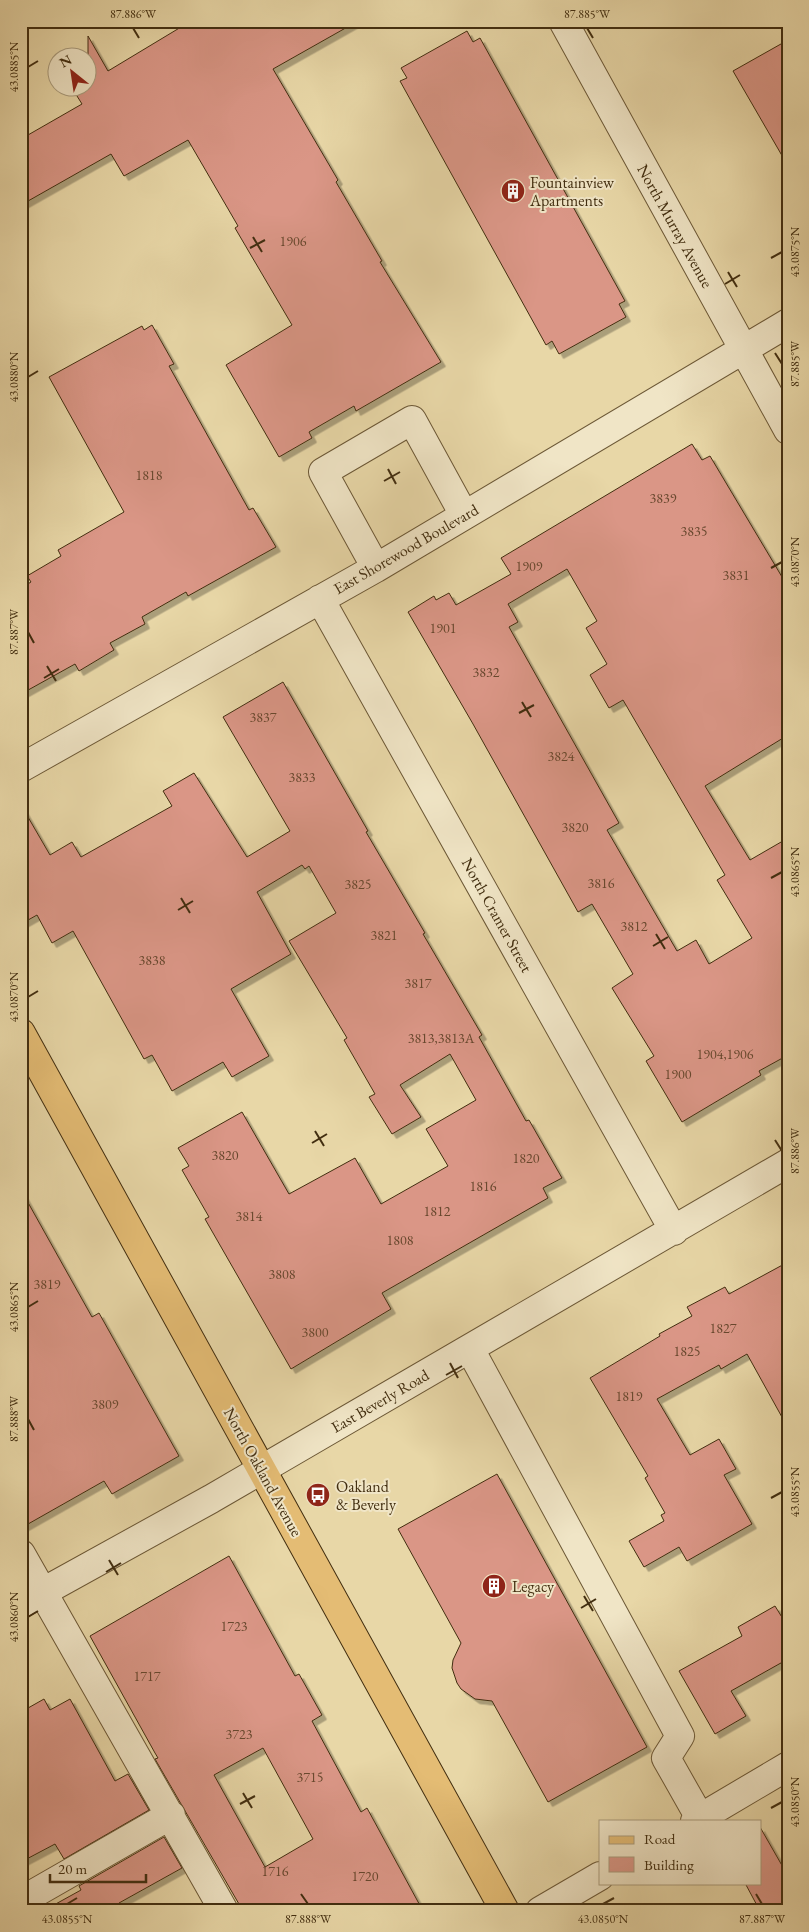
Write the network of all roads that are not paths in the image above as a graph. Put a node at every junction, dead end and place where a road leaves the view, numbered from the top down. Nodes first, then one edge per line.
1 (563, 21) edge
2 (788, 323) edge
3 (743, 349) junction
4 (788, 430) edge
5 (464, 515) junction
6 (376, 568) junction
7 (320, 599) junction
8 (21, 768) edge
9 (21, 1033) edge
10 (788, 1163) edge
11 (674, 1231) junction
12 (470, 1349) junction
13 (262, 1470) junction
14 (21, 1554) edge
15 (32, 1598) edge
16 (788, 1766) edge
17 (171, 1815) junction
18 (697, 1819) edge
19 (599, 1877) edge
20 (21, 1901) edge
21 (224, 1911) edge
22 (505, 1911) edge
23 (540, 1911) edge

1 - 3 street, North Murray Avenue
2 - 3 street, East Shorewood Boulevard
3 - 4 street, North Murray Avenue
3 - 5 street, East Shorewood Boulevard
5 - 6 street, East Shorewood Boulevard
5 - 6 street
6 - 7 street, East Shorewood Boulevard
7 - 8 street, East Shorewood Boulevard
7 - 11 street, North Cramer Street
9 - 13 main road, North Oakland Avenue
10 - 11 street, East Beverly Road
11 - 12 street, East Beverly Road
12 - 13 street, East Beverly Road
12 - 18 street
13 - 15 street, East Beverly Road
13 - 22 main road, North Oakland Avenue
14 - 15 street
15 - 17 street
16 - 18 street
17 - 20 street
17 - 21 street
19 - 23 street

